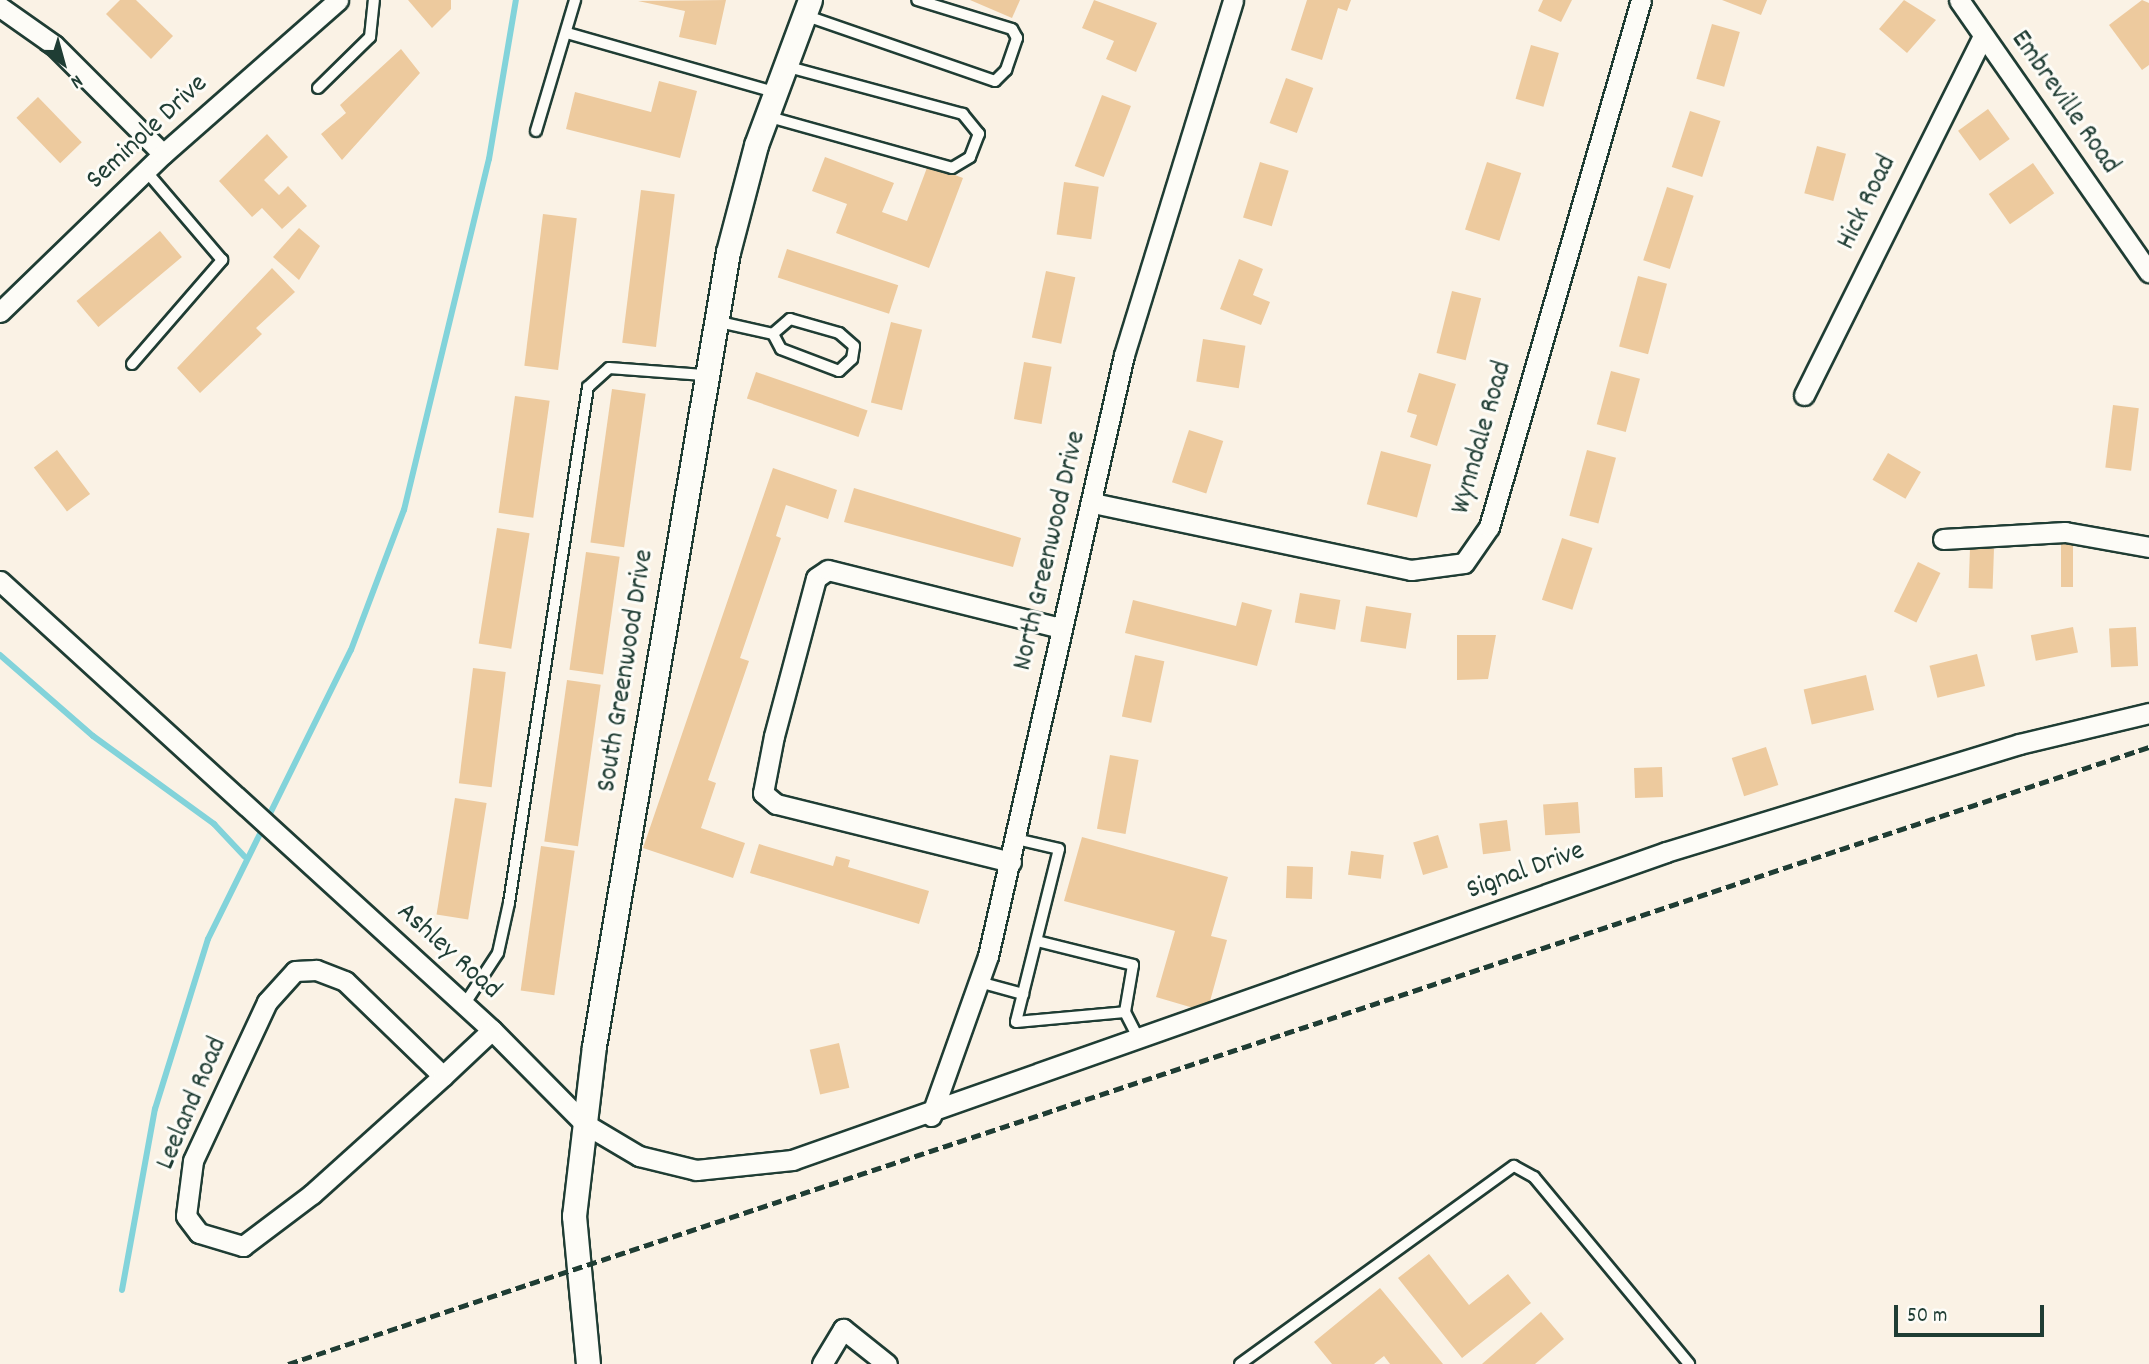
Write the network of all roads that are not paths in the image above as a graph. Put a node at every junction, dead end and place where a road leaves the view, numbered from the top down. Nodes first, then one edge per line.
1 (338, 0) edge
2 (374, 0) edge
3 (575, 0) edge
4 (917, 0) edge
5 (1233, 0) edge
6 (1641, 0) edge
7 (1959, 0) edge
8 (0, 6) edge
9 (806, 7) edge
10 (568, 33) junction
11 (1983, 36) junction
12 (783, 65) junction
13 (317, 88) dead end
14 (774, 92) junction
15 (766, 116) junction
16 (536, 131) dead end
17 (163, 154) junction
18 (146, 171) junction
19 (2149, 272) edge
20 (0, 312) edge
21 (714, 321) junction
22 (773, 334) junction
23 (132, 364) dead end
24 (704, 375) junction
25 (1804, 395) dead end
26 (1093, 503) junction
27 (1943, 539) dead end
28 (2149, 547) edge
29 (0, 581) edge
30 (1060, 628) junction
31 (2149, 713) edge
32 (1016, 839) junction
33 (1012, 862) junction
34 (1037, 941) junction
35 (979, 982) junction
36 (1023, 994) junction
37 (464, 1005) junction
38 (1125, 1012) junction
39 (492, 1030) junction
40 (1140, 1040) junction
41 (443, 1076) junction
42 (931, 1115) junction
43 (585, 1124) junction
44 (588, 1364) edge
45 (822, 1364) edge
46 (887, 1364) edge
47 (1240, 1364) edge
48 (1689, 1364) edge

1 - 17 street, Seminole Drive
2 - 13 lane
3 - 10 lane
4 - 9 lane
5 - 26 street, North Greenwood Drive
6 - 26 street, Wynndale Road
7 - 11 street, Embreville Road
8 - 17 street
9 - 12 street, South Greenwood Drive
10 - 14 lane
10 - 16 lane
11 - 19 street, Embreville Road
11 - 25 street, Hick Road
12 - 14 street, South Greenwood Drive
12 - 15 lane
14 - 15 street, South Greenwood Drive
15 - 21 street, South Greenwood Drive
17 - 18 street, Seminole Drive
18 - 20 street, Seminole Drive
18 - 23 lane
21 - 22 lane
21 - 24 street, South Greenwood Drive
22 - 22 lane
24 - 37 lane
24 - 43 street, South Greenwood Drive
26 - 30 street, North Greenwood Drive
27 - 28 street
29 - 37 street, Ashley Road
30 - 32 street, North Greenwood Drive
30 - 33 street
31 - 40 street, Signal Drive
32 - 33 street, North Greenwood Drive
32 - 34 lane
33 - 35 street, North Greenwood Drive
34 - 36 lane
34 - 38 lane
35 - 36 lane
35 - 42 street, North Greenwood Drive
36 - 38 lane
37 - 39 street, Ashley Road
38 - 40 lane
39 - 41 street, Leeland Road
39 - 43 street, Ashley Road
40 - 42 street, Signal Drive
41 - 41 street, Leeland Road
42 - 43 street, Ashley Road
43 - 44 street, South Greenwood Drive
45 - 46 street
47 - 48 lane

